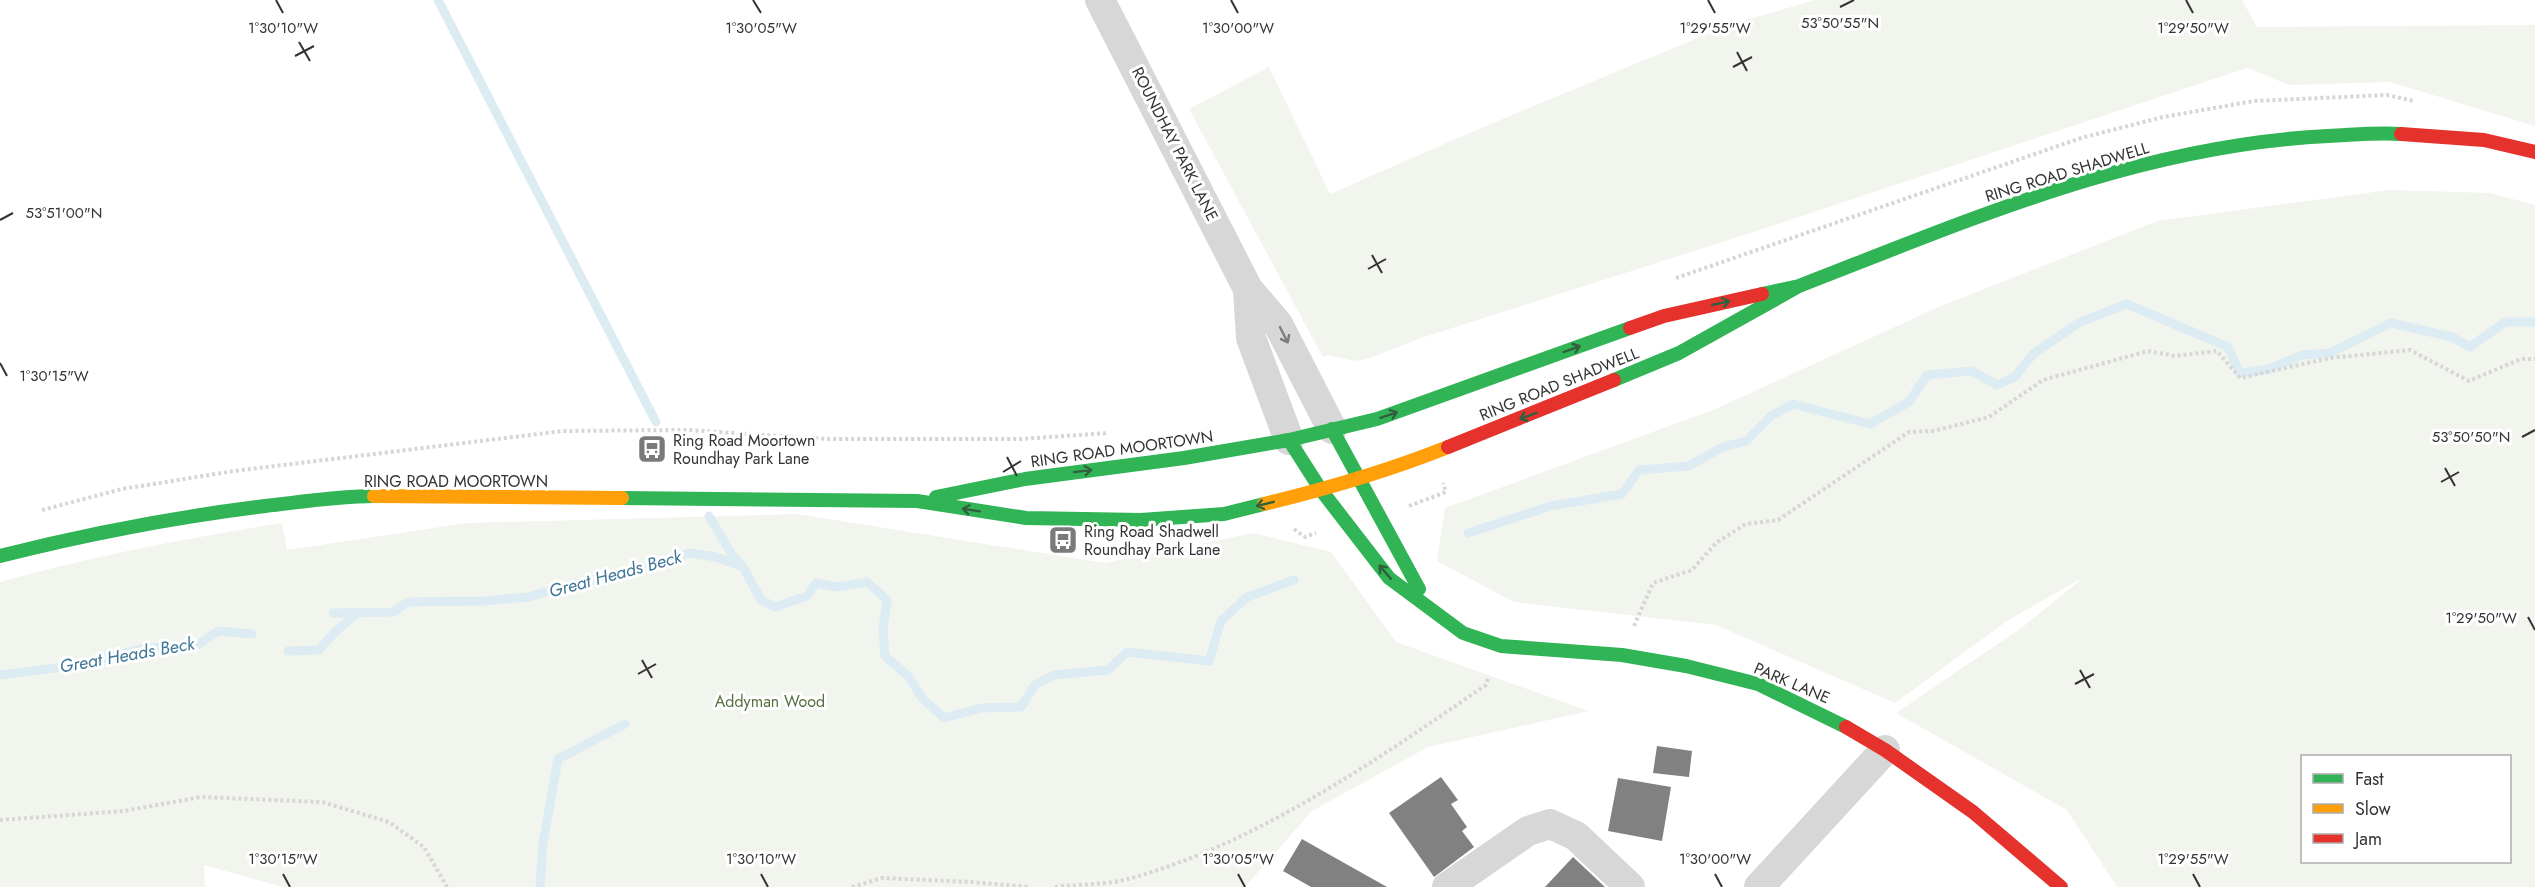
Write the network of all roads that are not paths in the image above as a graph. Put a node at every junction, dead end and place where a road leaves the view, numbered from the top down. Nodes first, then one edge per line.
1 (1100, 0) edge
2 (2535, 152) edge
3 (1799, 286) junction
4 (1248, 289) junction
5 (1332, 429) junction
6 (1289, 440) junction
7 (1358, 478) junction
8 (1322, 490) junction
9 (917, 501) junction
10 (0, 556) edge
11 (1430, 609) junction
12 (1885, 750) junction
13 (1447, 887) edge
14 (1630, 887) edge
15 (1759, 887) edge
16 (2061, 887) edge

1 - 4 street, ROUNDHAY PARK LANE
2 - 3 main road, RING ROAD SHADWELL
5 -> 3 main road, RING ROAD SHADWELL
3 -> 7 main road, RING ROAD SHADWELL
4 -> 5 street, ROUNDHAY PARK LANE
4 - 6 street, ROUNDHAY PARK LANE
5 - 6 main road, RING ROAD MOORTOWN
5 - 7 main road, PARK LANE
6 - 8 main road, PARK LANE
9 -> 6 main road, RING ROAD MOORTOWN
7 - 8 main road, RING ROAD SHADWELL
7 - 11 main road, PARK LANE
8 -> 9 main road, RING ROAD MOORTOWN
11 -> 8 main road, PARK LANE
9 - 10 main road, RING ROAD MOORTOWN
11 - 12 main road, PARK LANE
12 - 15 street
12 - 16 main road, PARK LANE
13 - 14 street

